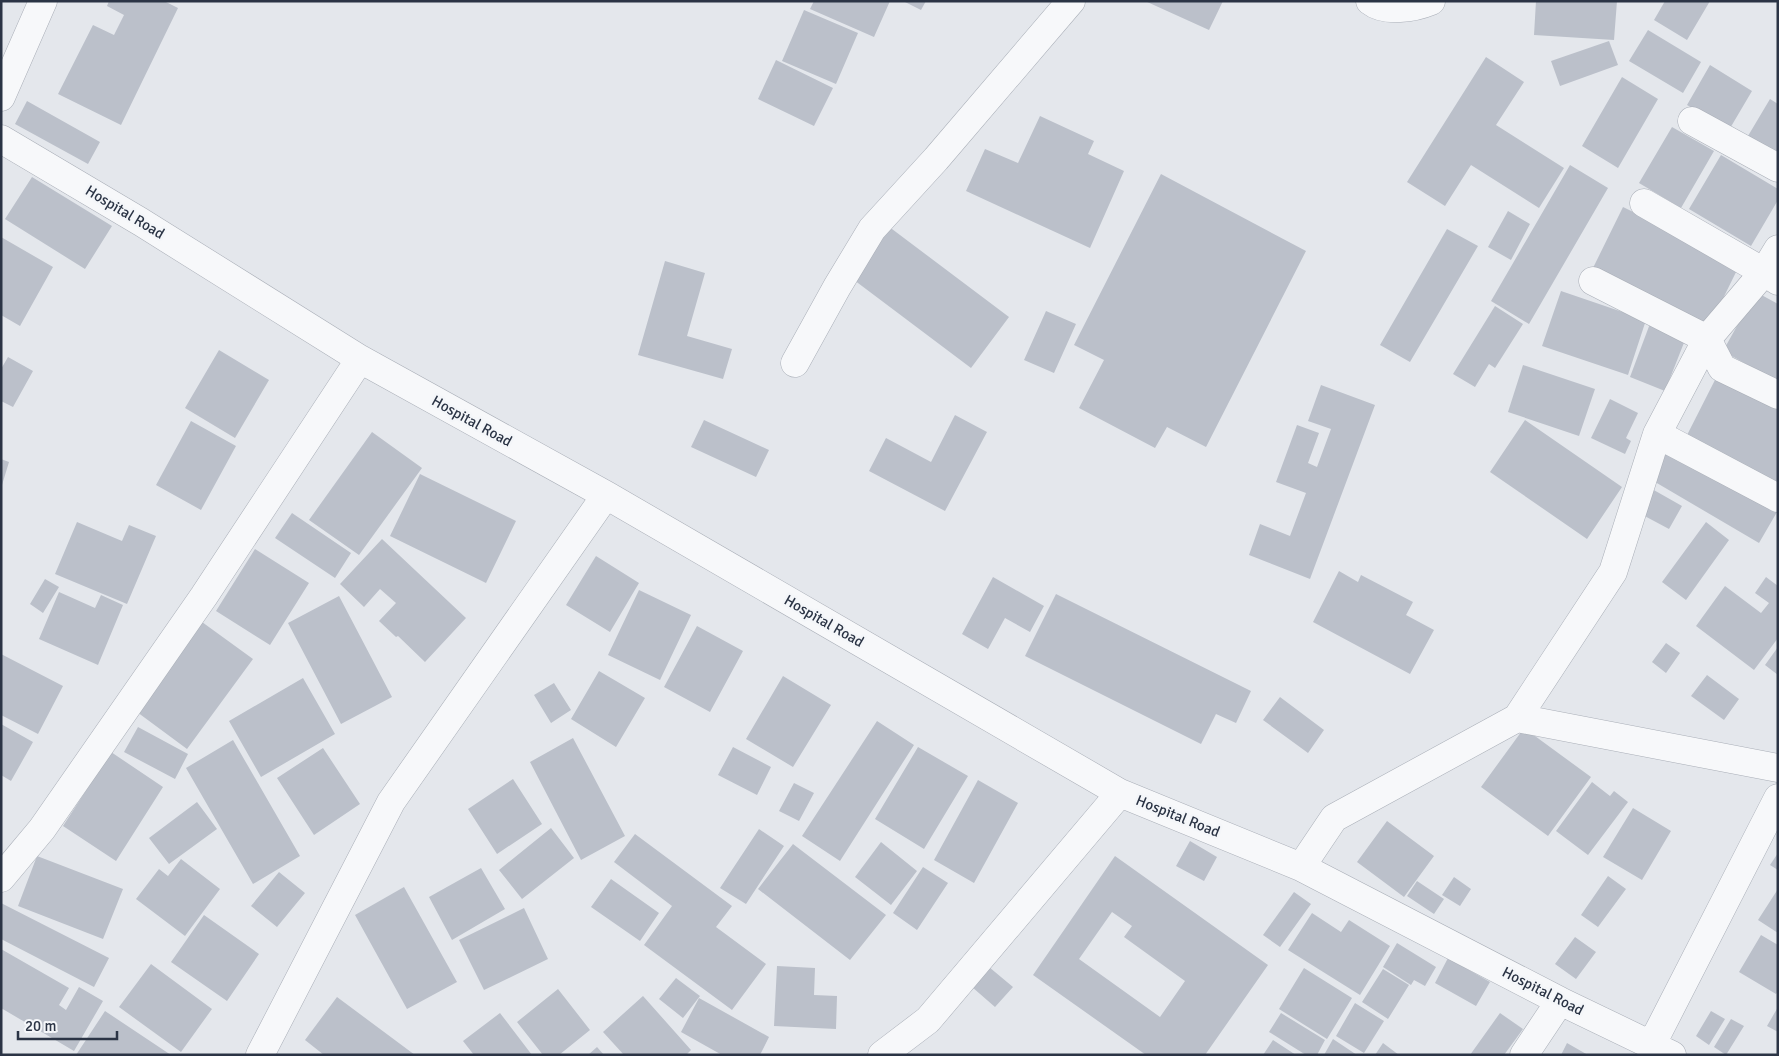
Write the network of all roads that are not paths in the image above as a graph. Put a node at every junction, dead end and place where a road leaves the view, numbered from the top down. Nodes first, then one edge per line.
1 (43, 1) edge
2 (1071, 1) edge
3 (1370, 1) edge
4 (1431, 1) edge
5 (1, 97) edge
6 (1692, 121) dead end
7 (1, 139) edge
8 (1778, 168) edge
9 (1644, 203) dead end
10 (1778, 249) edge
11 (1771, 277) edge
12 (1593, 281) dead end
13 (1707, 339) junction
14 (360, 359) junction
15 (795, 363) dead end
16 (1778, 395) edge
17 (1657, 434) junction
18 (606, 496) junction
19 (1778, 498) edge
20 (1517, 718) junction
21 (1778, 768) edge
22 (1120, 793) junction
23 (1778, 798) edge
24 (1301, 867) junction
25 (1, 878) edge
26 (1560, 1001) junction
27 (1662, 1050) edge
28 (260, 1055) edge
29 (882, 1055) edge
30 (1524, 1055) edge

1 - 5 street
2 - 15 street
3 - 4 street
6 - 8 street
7 - 14 street, Hospital Road
9 - 11 street
10 - 11 street
11 - 13 street
12 - 13 street
13 - 16 street
13 - 17 street
14 - 18 street, Hospital Road
14 - 25 street
17 - 19 street
17 - 20 street
18 - 22 street, Hospital Road
18 - 28 street
20 - 21 street
20 - 24 street
22 - 24 street, Hospital Road
22 - 29 street
23 - 27 street
24 - 26 street, Hospital Road
26 - 27 street, Hospital Road
26 - 30 street

